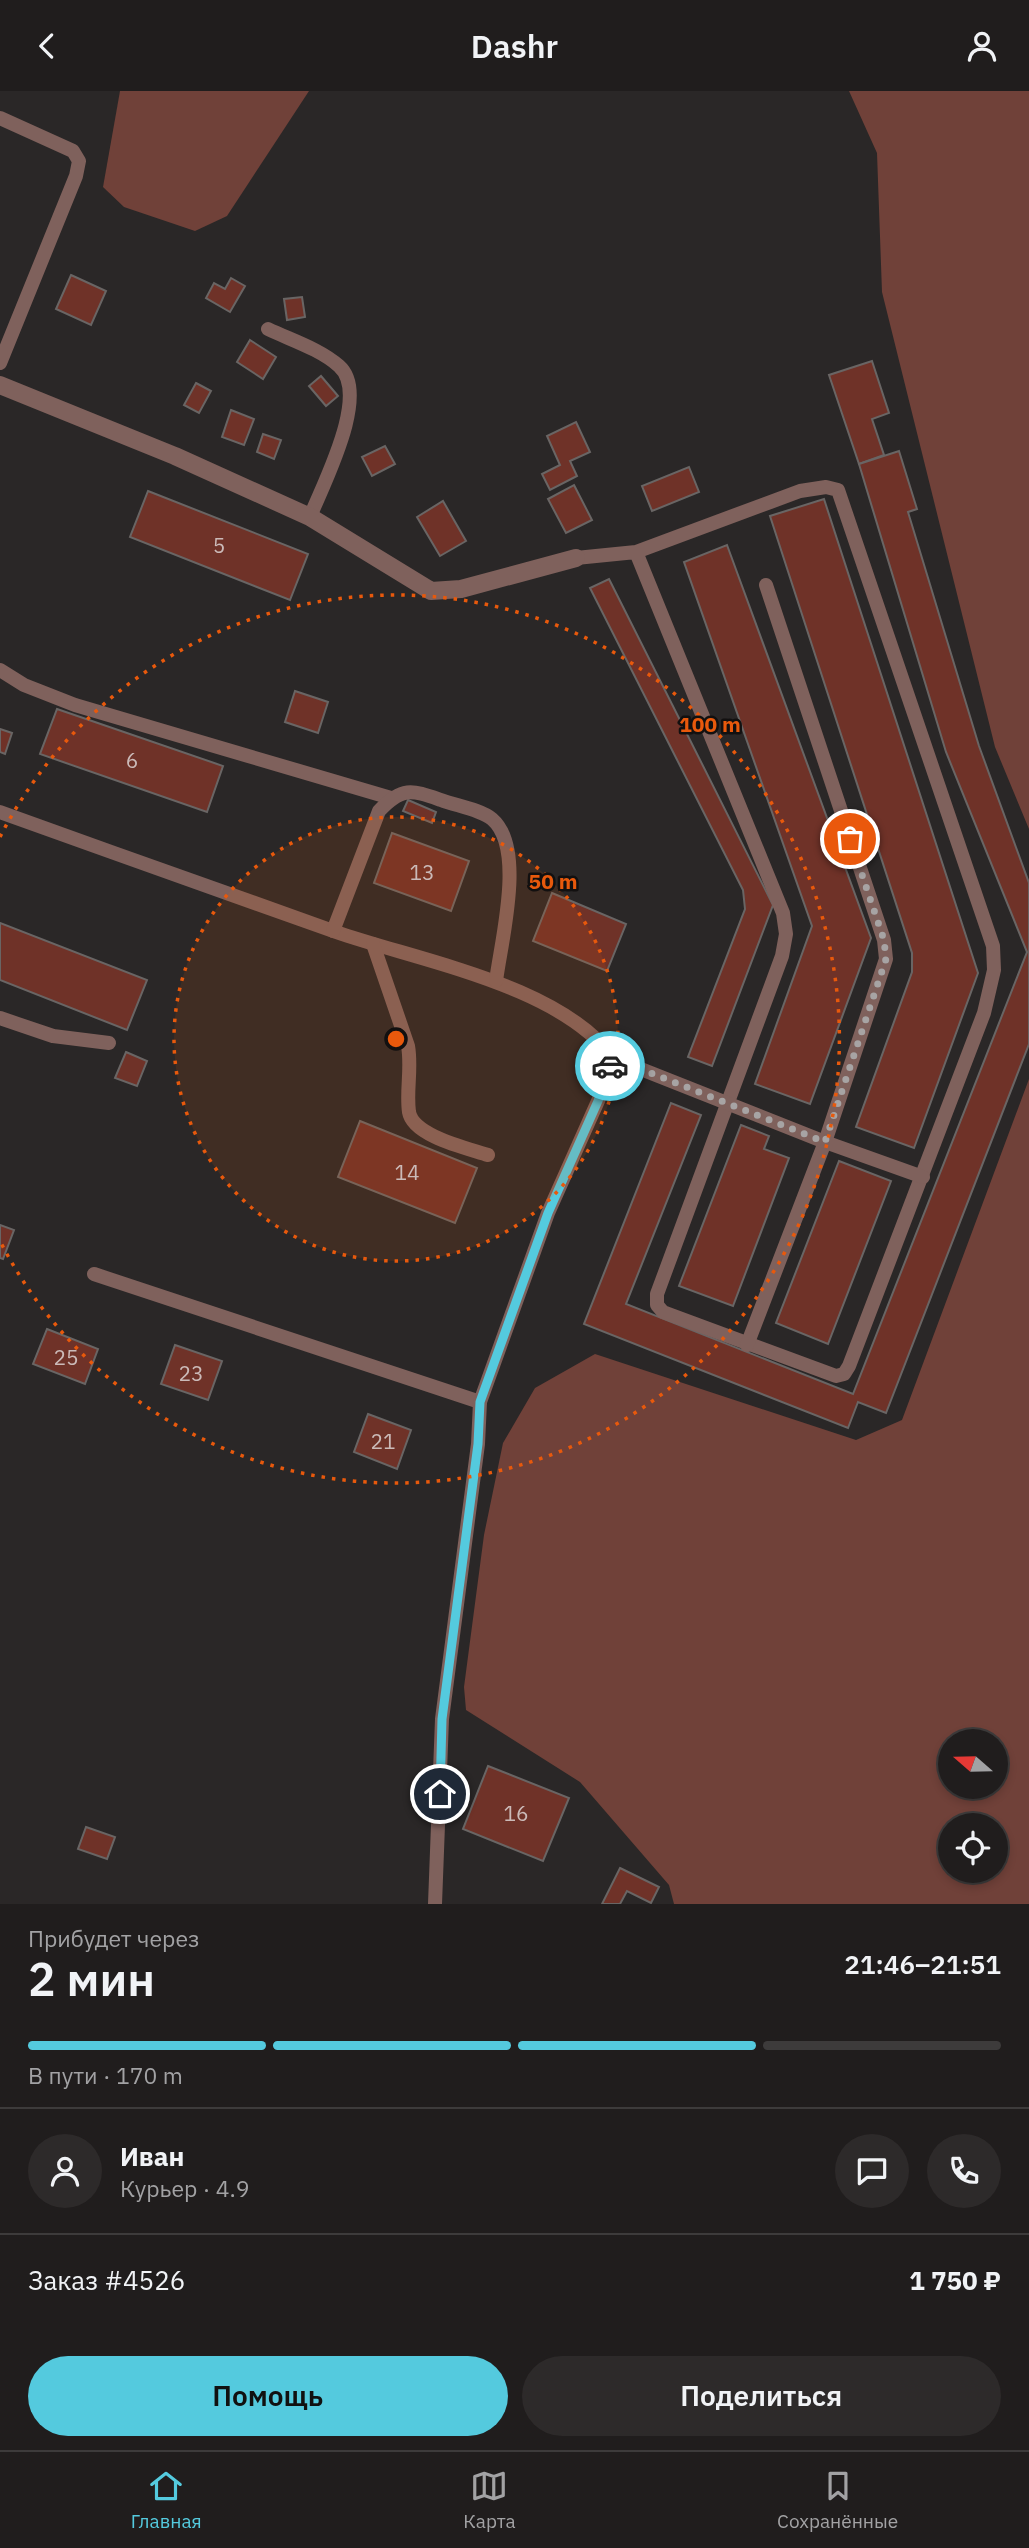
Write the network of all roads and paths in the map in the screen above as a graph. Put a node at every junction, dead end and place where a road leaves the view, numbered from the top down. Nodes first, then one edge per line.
1 (0, 118) edge
2 (268, 329) dead end
3 (0, 363) edge
4 (0, 385) edge
5 (310, 517) junction
6 (636, 552) junction
7 (576, 558) joint
8 (766, 585) dead end
9 (0, 670) edge
10 (391, 798) junction
11 (0, 812) edge
12 (333, 931) junction
13 (373, 944) junction
14 (496, 981) junction
15 (0, 1019) edge
16 (109, 1043) dead end
17 (613, 1058) junction
18 (728, 1105) junction
19 (825, 1142) junction
20 (488, 1155) dead end
21 (923, 1177) junction
22 (94, 1274) dead end
23 (747, 1345) junction
24 (480, 1402) junction
25 (435, 1904) edge

1 - 3 lane
2 - 5 lane
4 - 5 street
5 - 7 street
6 - 7 lane
6 - 18 lane
6 - 21 lane
8 - 19 lane
9 - 10 lane
10 - 12 lane
10 - 14 lane
11 - 12 lane
12 - 13 lane
13 - 14 lane
13 - 20 lane
14 - 17 lane
15 - 16 lane
17 - 18 lane
17 - 24 lane
18 - 19 lane
18 - 23 lane
19 - 21 lane
19 - 23 lane
21 - 23 lane
22 - 24 lane
24 - 25 lane

